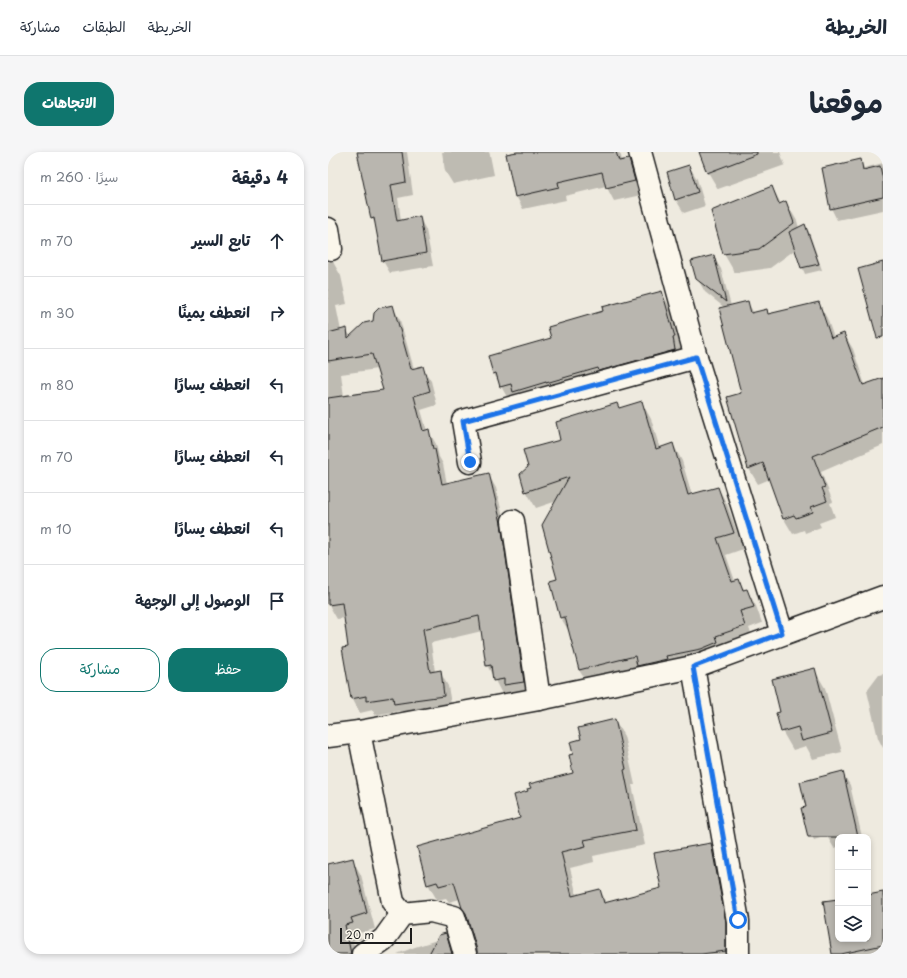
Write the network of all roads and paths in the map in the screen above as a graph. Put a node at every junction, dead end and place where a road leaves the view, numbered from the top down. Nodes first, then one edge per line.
1 (640, 152) edge
2 (696, 357) junction
3 (470, 462) dead end
4 (513, 521) dead end
5 (883, 597) edge
6 (782, 633) junction
7 (693, 667) junction
8 (539, 699) junction
9 (359, 732) junction
10 (328, 736) edge
11 (402, 914) junction
12 (363, 954) edge
13 (466, 954) edge
14 (738, 954) edge

1 - 2 street
2 - 3 street
2 - 6 street
4 - 8 street
5 - 6 street
6 - 7 street
7 - 8 street
7 - 14 street
8 - 9 street
9 - 10 street
9 - 11 street
11 - 12 street
11 - 13 street

